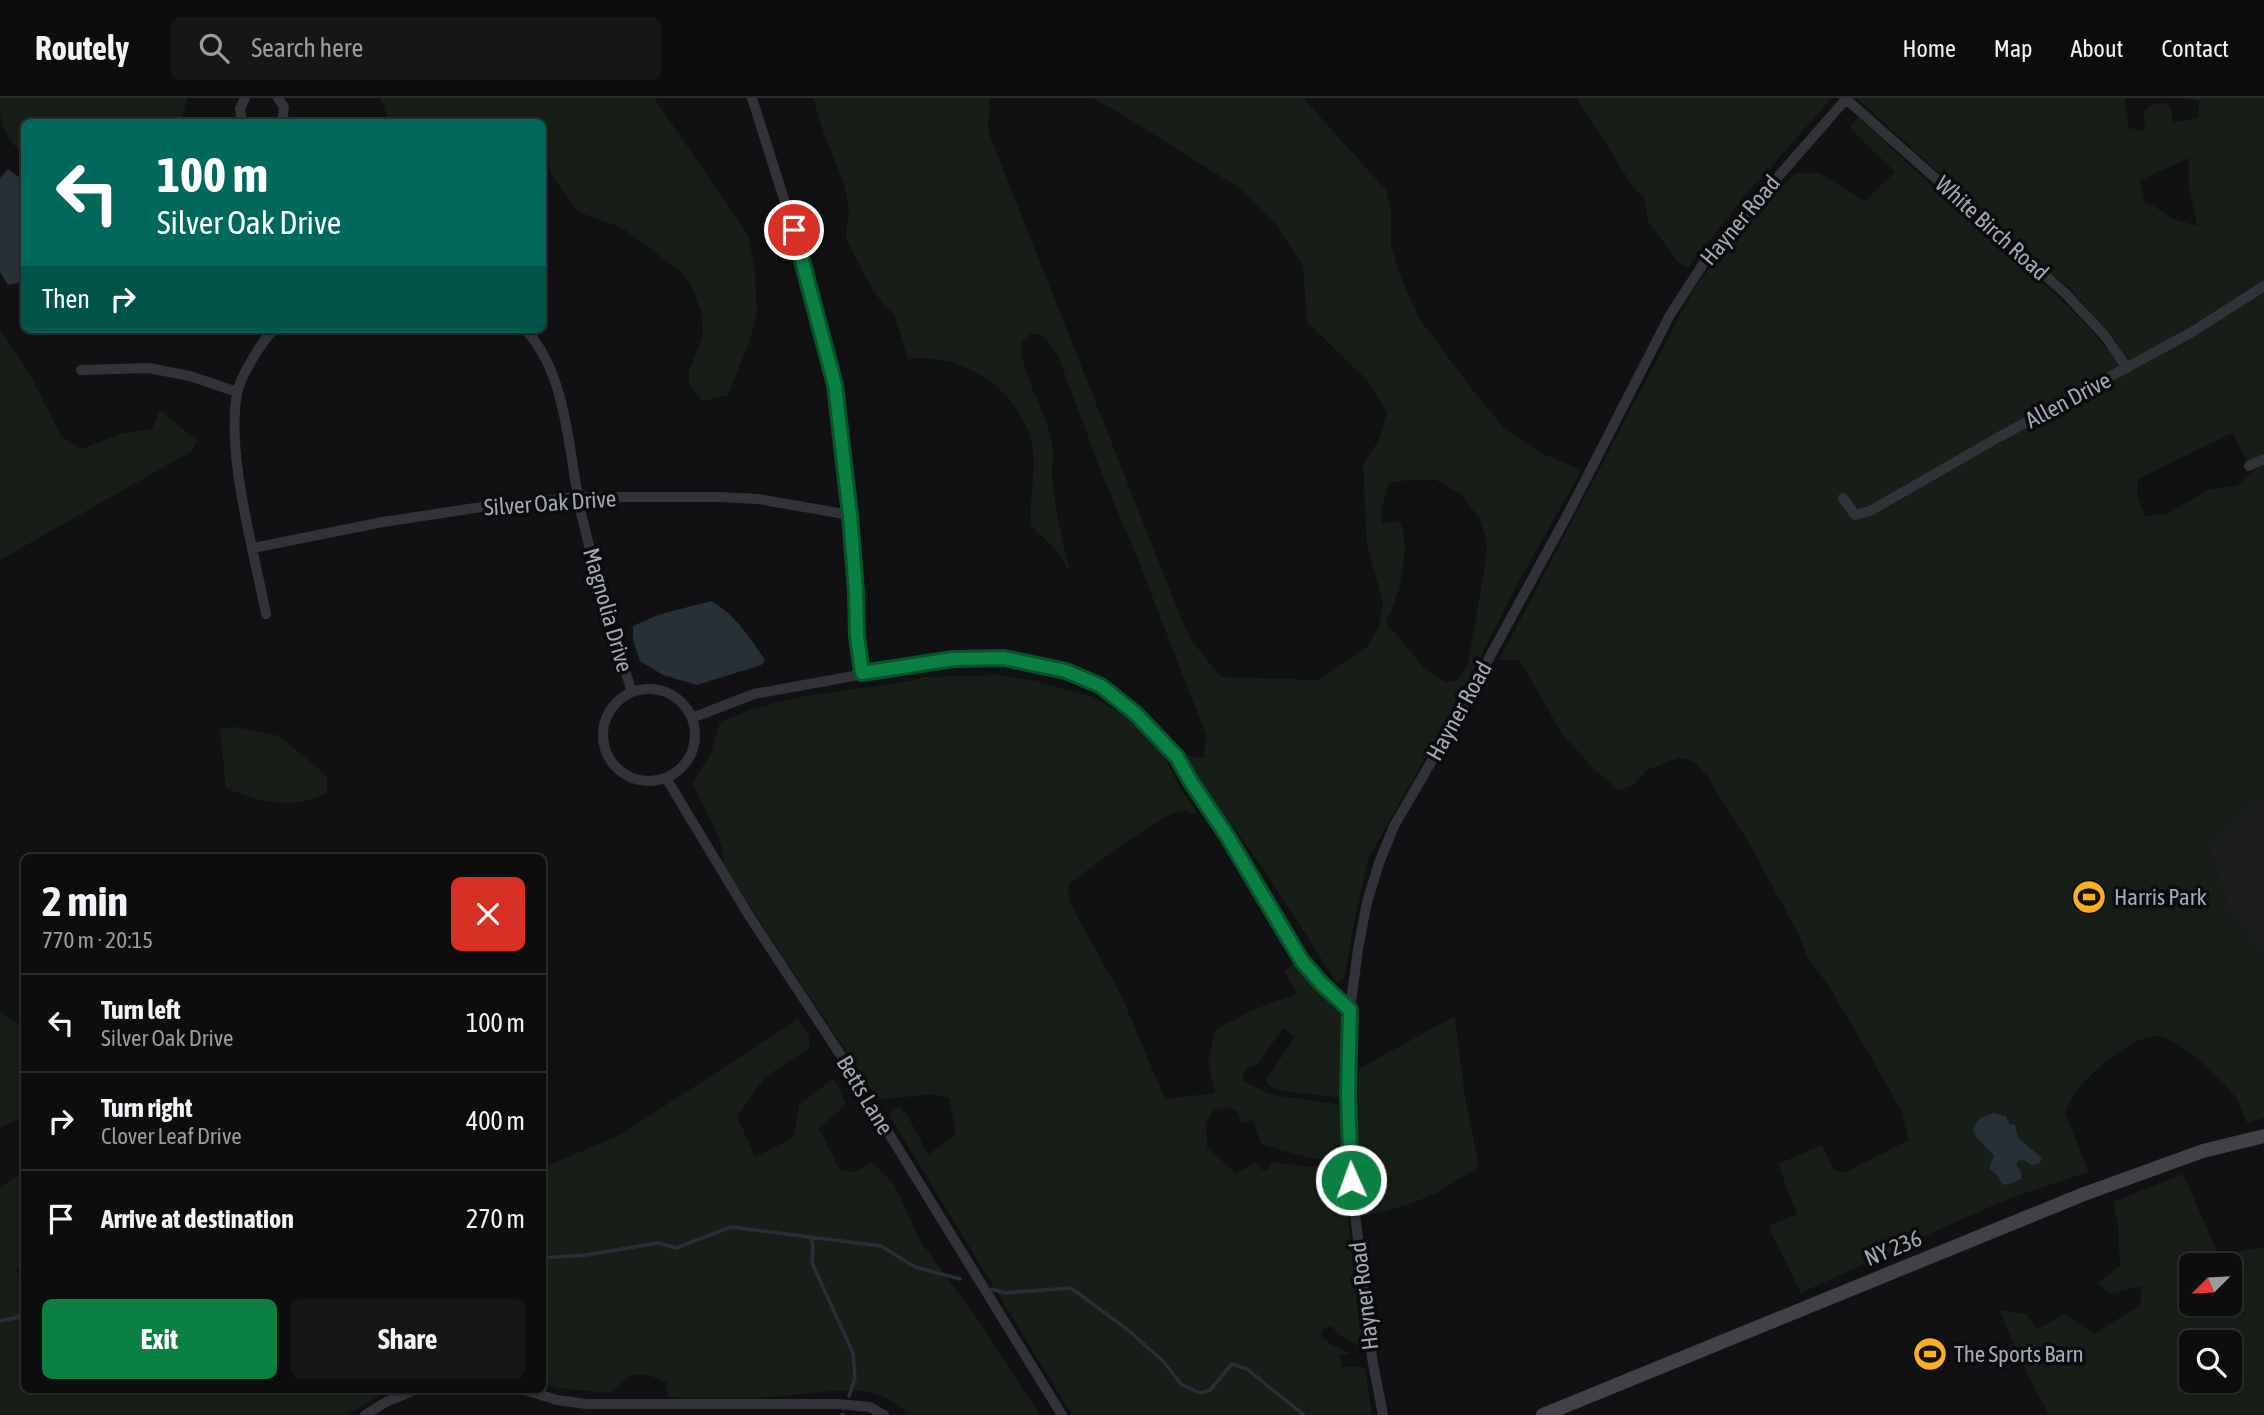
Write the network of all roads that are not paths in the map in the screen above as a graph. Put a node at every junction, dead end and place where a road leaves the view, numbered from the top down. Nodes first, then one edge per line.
1 (245, 98) edge
2 (278, 98) edge
3 (752, 98) edge
4 (1847, 99) edge
5 (242, 119) edge
6 (282, 119) edge
7 (2264, 286) edge
8 (271, 333) edge
9 (529, 333) edge
10 (2127, 368) junction
11 (80, 370) dead end
12 (237, 392) junction
13 (2264, 459) edge
14 (2249, 466) dead end
15 (577, 498) junction
16 (1843, 498) dead end
17 (850, 515) junction
18 (253, 548) junction
19 (266, 614) dead end
20 (862, 673) junction
21 (632, 692) junction
22 (692, 718) junction
23 (666, 778) junction
24 (1350, 1010) junction
25 (2264, 1136) edge
26 (408, 1393) edge
27 (535, 1393) edge
28 (600, 1404) junction
29 (365, 1415) edge
30 (596, 1415) edge
31 (884, 1415) edge
32 (1062, 1415) edge
33 (1383, 1415) edge
34 (1543, 1415) edge

1 - 5 street
2 - 6 street
3 - 17 street
4 - 10 street, White Birch Road
4 - 24 street, Hayner Road
7 - 10 street, Allen Drive
8 - 12 street
9 - 15 street, Magnolia Drive
10 - 16 street, Allen Drive
11 - 12 street
12 - 18 street
13 - 14 street
15 - 17 street, Silver Oak Drive
15 - 18 street, Silver Oak Drive
15 - 21 street, Magnolia Drive
17 - 20 street
18 - 19 street
20 - 22 street
20 - 24 street
21 - 22 street
21 - 23 street
22 - 23 street
23 - 32 street, Betts Lane
24 - 33 street, Hayner Road
25 - 34 main road, NY 236 / NY 236
26 - 29 street
27 - 28 street
28 - 30 street
28 - 31 street

